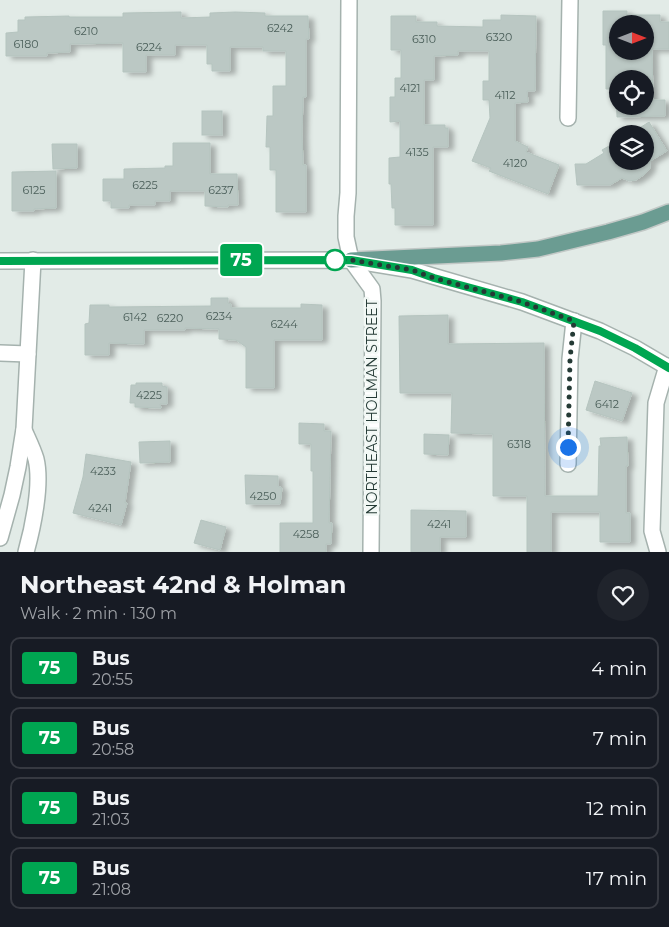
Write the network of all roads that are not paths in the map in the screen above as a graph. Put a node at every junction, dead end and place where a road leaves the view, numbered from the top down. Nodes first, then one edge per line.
1 (349, 0) edge
2 (570, 0) edge
3 (568, 118) dead end
4 (669, 212) edge
5 (33, 260) junction
6 (351, 260) junction
7 (0, 261) edge
8 (574, 321) junction
9 (0, 354) edge
10 (28, 354) junction
11 (668, 367) edge
12 (24, 429) junction
13 (568, 464) dead end
14 (0, 538) edge
15 (26, 552) edge
16 (371, 552) edge
17 (658, 552) edge

1 - 6 street, NORTHEAST HOLMAN STREET
2 - 3 street
4 - 6 main road
5 - 6 street
5 - 7 street
5 - 10 street
6 - 8 street
6 - 16 street, NORTHEAST HOLMAN STREET
8 - 11 street
8 - 13 street
9 - 10 street
10 - 12 street
11 - 17 street
12 - 14 street
12 - 15 street

